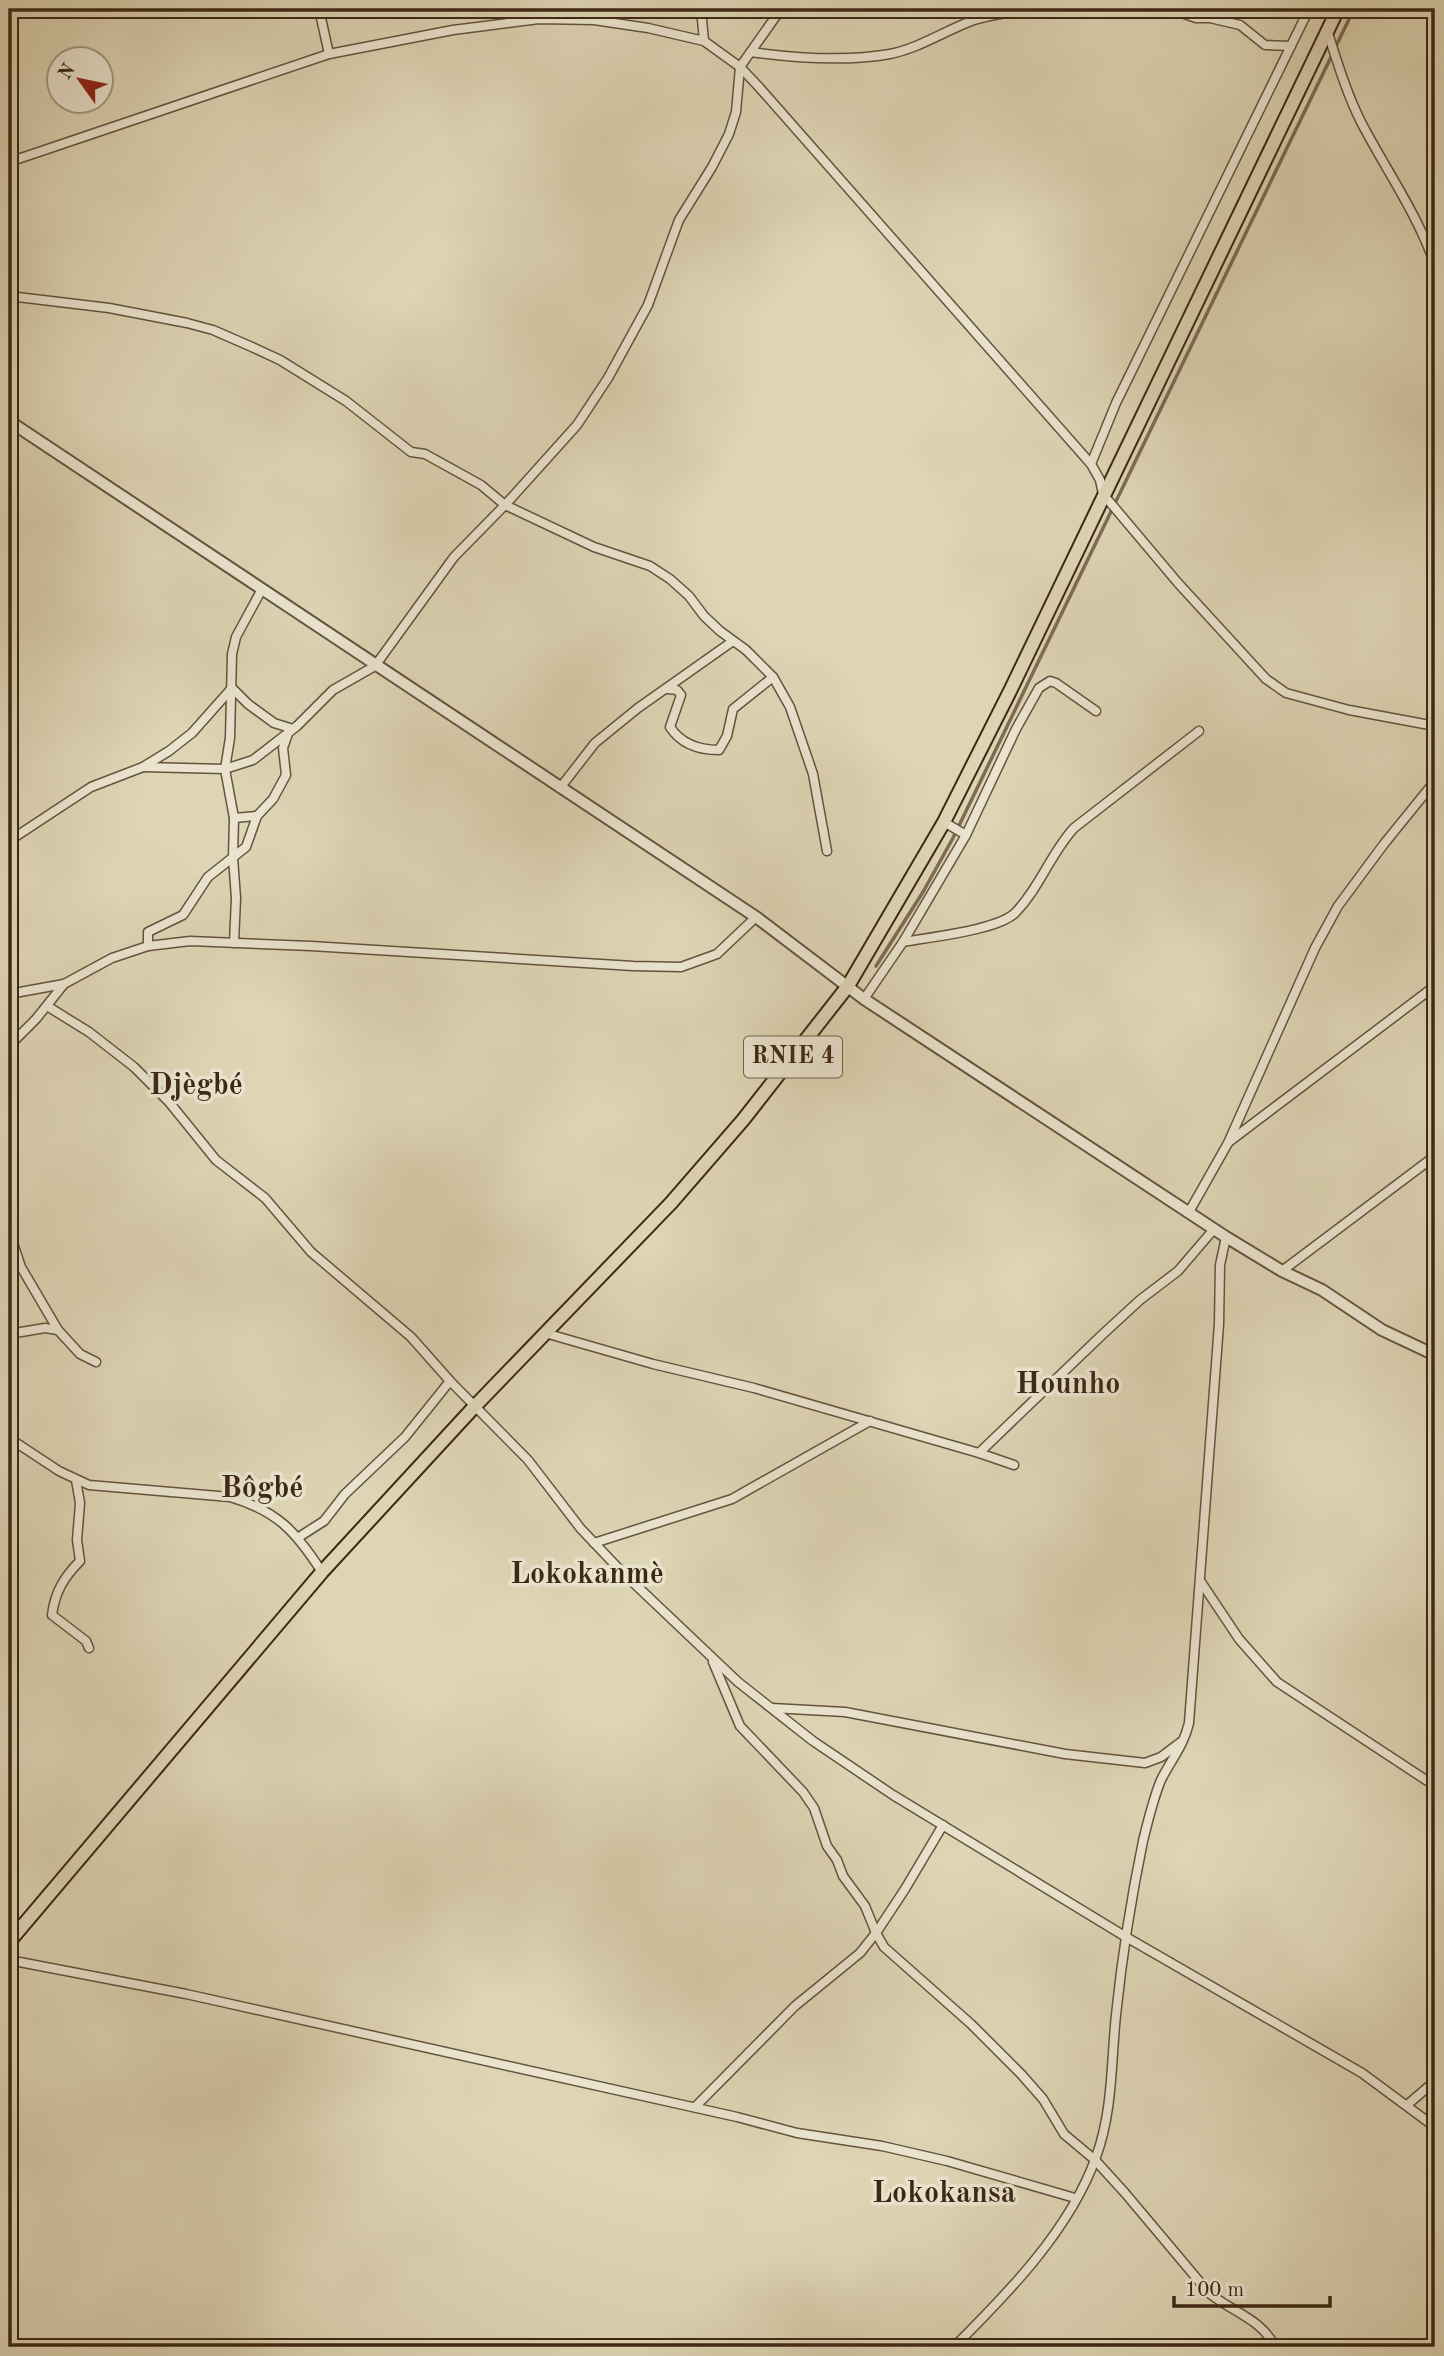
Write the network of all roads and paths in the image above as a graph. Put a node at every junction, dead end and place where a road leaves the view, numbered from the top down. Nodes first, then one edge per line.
1 (319, 9) edge
2 (701, 9) edge
3 (781, 9) edge
4 (1032, 9) edge
5 (1179, 9) edge
6 (1309, 9) edge
7 (1338, 9) edge
8 (1327, 30) junction
9 (704, 41) junction
10 (1291, 46) junction
11 (751, 52) junction
12 (329, 54) junction
13 (740, 67) junction
14 (9, 162) edge
15 (1433, 250) edge
16 (1435, 265) edge
17 (9, 296) edge
18 (9, 421) edge
19 (1091, 464) junction
20 (1104, 494) junction
21 (505, 505) junction
22 (262, 589) junction
23 (733, 641) junction
24 (374, 666) junction
25 (773, 677) junction
26 (232, 688) junction
27 (668, 689) junction
28 (1096, 711) dead end
29 (1435, 726) edge
30 (1199, 731) dead end
31 (287, 733) junction
32 (143, 767) junction
33 (225, 769) junction
34 (1435, 781) edge
35 (560, 788) junction
36 (257, 816) junction
37 (234, 818) junction
38 (949, 824) junction
39 (964, 833) junction
40 (9, 841) edge
41 (827, 850) dead end
42 (233, 858) junction
43 (756, 917) junction
44 (904, 942) junction
45 (233, 943) junction
46 (148, 946) junction
47 (64, 984) junction
48 (848, 986) junction
49 (1435, 986) edge
50 (9, 993) edge
51 (864, 999) junction
52 (47, 1006) junction
53 (9, 1046) edge
54 (1228, 1143) junction
55 (1435, 1156) edge
56 (1189, 1212) junction
57 (1214, 1229) junction
58 (9, 1231) edge
59 (1226, 1237) junction
60 (1282, 1271) junction
61 (58, 1330) junction
62 (545, 1333) junction
63 (9, 1334) edge
64 (1435, 1355) edge
65 (96, 1362) dead end
66 (450, 1381) junction
67 (475, 1406) junction
68 (870, 1421) junction
69 (9, 1438) edge
70 (979, 1453) junction
71 (1014, 1465) dead end
72 (76, 1480) junction
73 (299, 1538) junction
74 (594, 1543) junction
75 (322, 1572) junction
76 (1201, 1581) junction
77 (89, 1648) dead end
78 (712, 1659) junction
79 (772, 1708) junction
80 (1186, 1739) junction
81 (1435, 1787) edge
82 (943, 1825) junction
83 (876, 1933) junction
84 (1126, 1937) junction
85 (9, 1942) edge
86 (9, 1959) edge
87 (1435, 2081) edge
88 (1407, 2105) junction
89 (695, 2108) junction
90 (1435, 2127) edge
91 (1095, 2160) junction
92 (1075, 2199) junction
93 (954, 2347) edge
94 (1275, 2347) edge

1 - 12 street
2 - 9 street
3 - 11 street
4 - 11 street
5 - 10 street
6 - 10 street
7 - 8 main road, RNIE 4
8 - 15 street
8 - 20 main road, RNIE 4
9 - 12 street
9 - 13 street
10 - 19 street
11 - 13 street
12 - 14 street
13 - 19 street
13 - 21 street
15 - 16 street
17 - 21 street
18 - 22 street
19 - 20 street
20 - 29 street
20 - 38 main road, RNIE 4
21 - 23 street
21 - 24 street
22 - 24 street
22 - 26 street
23 - 25 street
23 - 27 street
24 - 31 street
24 - 35 street
25 - 27 street
25 - 41 street
26 - 31 street
26 - 32 street
26 - 33 street
27 - 35 street
28 - 39 street
30 - 44 street
31 - 33 street
31 - 36 street
32 - 33 street
32 - 40 street
33 - 37 street
34 - 54 street
35 - 43 street
36 - 37 street
36 - 42 street
37 - 42 street
38 - 39 street
38 - 48 main road, RNIE 4
39 - 44 street
42 - 45 street
42 - 46 street
43 - 45 street
43 - 48 street
44 - 51 street
45 - 46 street
46 - 47 street
47 - 50 street
47 - 52 street
48 - 51 street
48 - 62 main road, RNIE 4
49 - 54 street
51 - 56 street
52 - 53 street
52 - 66 street
54 - 56 street
55 - 60 street
56 - 57 street
57 - 59 street
57 - 70 street
58 - 61 street
59 - 60 street
59 - 76 street
60 - 64 street
61 - 63 street
61 - 65 street
62 - 67 main road, RNIE 4
62 - 68 street
66 - 67 street
66 - 73 street
67 - 74 street
67 - 75 main road, RNIE 4
68 - 70 street
68 - 74 street
69 - 72 street
70 - 71 street
72 - 73 street
72 - 77 street
73 - 75 street
74 - 78 street
75 - 85 main road, RNIE 4
76 - 80 street
76 - 81 street
78 - 79 street
78 - 83 street
79 - 80 street
79 - 82 street
80 - 84 street
82 - 83 street
82 - 84 street
83 - 89 street
83 - 91 street
84 - 88 street
84 - 91 street
86 - 89 street
87 - 88 street
88 - 90 street
89 - 92 street
91 - 92 street
91 - 94 street
92 - 93 street

